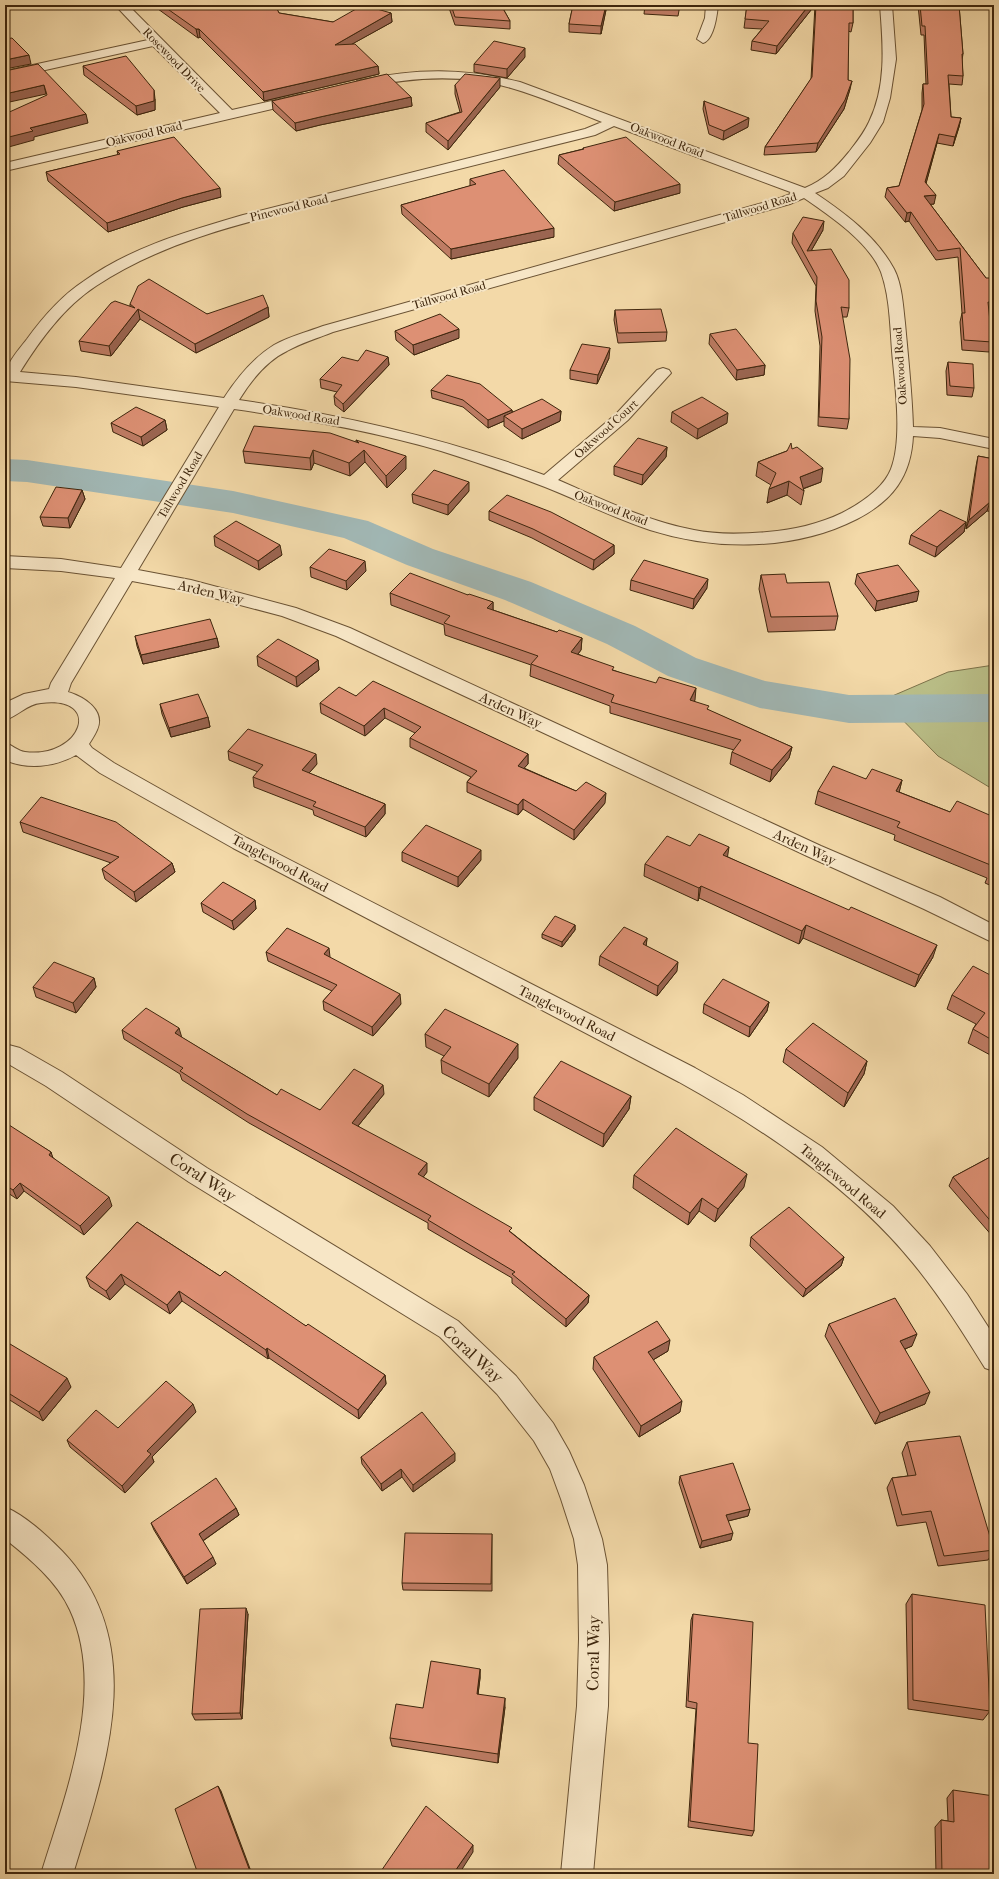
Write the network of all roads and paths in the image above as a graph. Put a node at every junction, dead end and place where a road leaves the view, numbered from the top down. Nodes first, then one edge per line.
1 (121, 5) edge
2 (712, 5) edge
3 (886, 5) edge
4 (703, 40) dead end
5 (156, 42) junction
6 (5, 75) edge
7 (344, 88) edge
8 (313, 95) edge
9 (228, 114) junction
10 (615, 121) junction
11 (5, 167) edge
12 (806, 193) junction
13 (663, 373) dead end
14 (7, 376) edge
15 (229, 404) junction
16 (904, 431) junction
17 (994, 444) edge
18 (546, 482) junction
19 (5, 562) edge
20 (127, 574) junction
21 (57, 696) junction
22 (5, 713) edge
23 (78, 744) junction
24 (5, 750) edge
25 (994, 935) edge
26 (5, 1053) edge
27 (994, 1359) edge
28 (5, 1521) edge
29 (57, 1874) edge
30 (577, 1874) edge

1 - 5 street, Rosewood Drive
2 - 4 street
3 - 12 street, Tallwood Road
5 - 6 street
5 - 9 street, Rosewood Drive
7 - 10 street, Oakwood Road
8 - 9 street, Oakwood Road
9 - 11 street, Oakwood Road
10 - 12 street, Oakwood Road
10 - 14 street, Pinewood Road
12 - 15 street, Tallwood Road
12 - 16 street, Oakwood Road
13 - 18 street, Oakwood Court
14 - 15 street, Oakwood Road
15 - 18 street, Oakwood Road
15 - 20 street, Tallwood Road
16 - 17 street
16 - 18 street, Oakwood Road
19 - 20 street, Arden Way
20 - 21 street, Tallwood Road
20 - 25 street, Arden Way
21 - 22 street
21 - 23 street
23 - 24 street
23 - 27 street, Tanglewood Road
26 - 30 street, Coral Way
28 - 29 street

